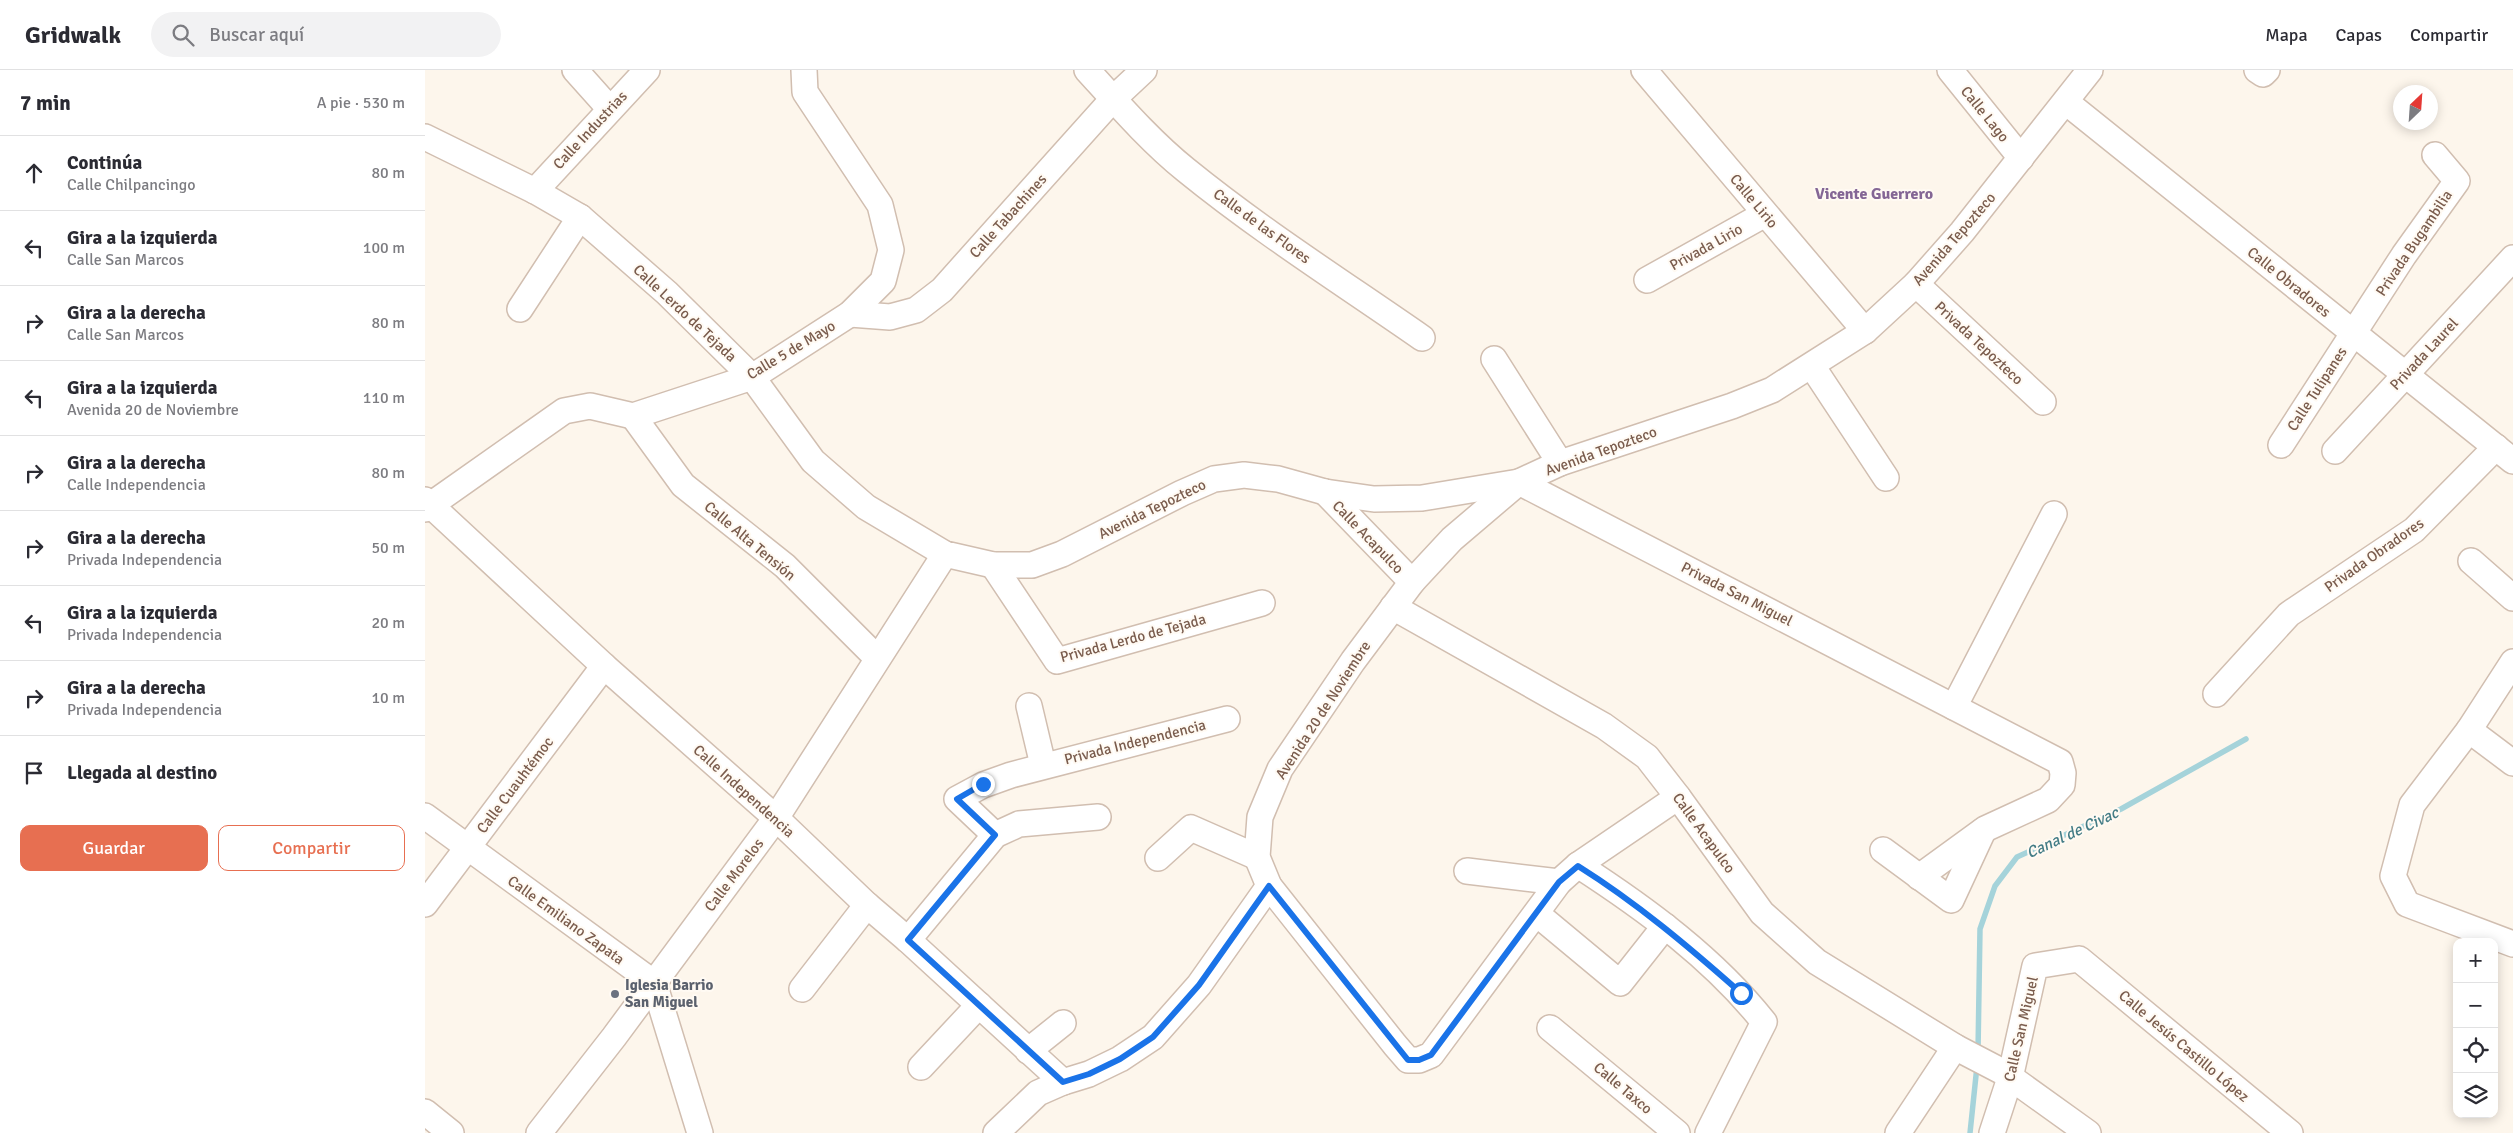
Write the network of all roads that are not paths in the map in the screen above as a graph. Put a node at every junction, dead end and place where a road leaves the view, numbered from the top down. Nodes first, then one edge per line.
1 (575, 70) edge
2 (647, 70) edge
3 (804, 70) edge
4 (1087, 70) edge
5 (1144, 70) edge
6 (1644, 70) edge
7 (1950, 70) edge
8 (2074, 70) edge
9 (2090, 70) edge
10 (2257, 70) edge
11 (2267, 70) edge
12 (1113, 99) junction
13 (2066, 102) junction
14 (609, 108) junction
15 (425, 137) edge
16 (2435, 155) dead end
17 (2021, 158) junction
18 (535, 191) junction
19 (1765, 214) junction
20 (580, 217) junction
21 (2513, 258) edge
22 (1647, 280) dead end
23 (1916, 284) junction
24 (520, 310) dead end
25 (850, 314) junction
26 (1865, 330) junction
27 (2354, 334) junction
28 (1422, 338) dead end
29 (1494, 359) dead end
30 (1812, 366) junction
31 (2405, 375) junction
32 (752, 377) junction
33 (2043, 402) dead end
34 (633, 416) junction
35 (2281, 445) dead end
36 (2335, 451) dead end
37 (2504, 454) edge
38 (1559, 463) junction
39 (1886, 478) dead end
40 (1519, 482) junction
41 (1325, 492) junction
42 (427, 504) edge
43 (2054, 514) dead end
44 (945, 554) junction
45 (2471, 561) dead end
46 (993, 565) junction
47 (1412, 582) junction
48 (2513, 598) edge
49 (1262, 603) dead end
50 (1393, 607) junction
51 (877, 658) junction
52 (2513, 662) edge
53 (604, 666) junction
54 (2216, 694) dead end
55 (1029, 706) dead end
56 (1954, 707) junction
57 (1227, 719) dead end
58 (2469, 730) junction
59 (2513, 763) edge
60 (1043, 765) junction
61 (1678, 796) junction
62 (425, 816) edge
63 (1098, 817) dead end
64 (776, 818) junction
65 (1985, 829) junction
66 (995, 835) junction
67 (468, 849) junction
68 (1883, 850) dead end
69 (1257, 857) junction
70 (1158, 858) dead end
71 (1578, 866) junction
72 (1467, 871) dead end
73 (1919, 877) junction
74 (1559, 882) junction
75 (1269, 886) junction
76 (425, 904) edge
77 (867, 906) junction
78 (1537, 914) junction
79 (1665, 926) junction
80 (908, 940) junction
81 (2513, 944) edge
82 (2079, 958) joint
83 (654, 983) junction
84 (802, 989) dead end
85 (979, 1005) junction
86 (1063, 1023) dead end
87 (1550, 1028) dead end
88 (1962, 1050) junction
89 (1028, 1051) junction
90 (921, 1067) dead end
91 (2007, 1075) junction
92 (1063, 1082) junction
93 (425, 1112) edge
94 (2285, 1132) edge
95 (451, 1133) edge
96 (539, 1133) edge
97 (700, 1133) edge
98 (996, 1133) edge
99 (1677, 1133) edge
100 (1708, 1133) edge
101 (1898, 1133) edge
102 (1992, 1133) edge
103 (2088, 1133) edge

1 - 14 street
2 - 14 street, Calle Industrias
3 - 25 street, Calle 5 de Mayo
4 - 12 street, Calle de las Flores
5 - 12 street, Calle Tabachines
6 - 19 street, Calle Lirio
7 - 17 street, Calle Lago
8 - 13 street
9 - 13 street, Avenida Tepozteco
10 - 11 street
12 - 25 street, Calle Tabachines
12 - 28 street, Calle de las Flores
13 - 17 street, Avenida Tepozteco
13 - 27 street, Calle Obradores
14 - 18 street, Calle Industrias
15 - 18 street, Calle Lerdo de Tejada
16 - 27 street, Privada Bugambilia
17 - 23 street, Avenida Tepozteco
18 - 20 street, Calle Lerdo de Tejada
19 - 22 street, Privada Lirio
19 - 26 street, Calle Lirio
20 - 24 street
20 - 32 street, Calle Lerdo de Tejada
21 - 31 street, Privada Laurel
23 - 26 street, Avenida Tepozteco
23 - 33 street, Privada Tepozteco
25 - 32 street, Calle 5 de Mayo
26 - 30 street, Avenida Tepozteco
27 - 31 street, Calle Obradores
27 - 35 street, Calle Tulipanes
29 - 38 street
30 - 38 street, Avenida Tepozteco
30 - 39 street
31 - 36 street, Privada Laurel
31 - 37 street, Calle Obradores
32 - 34 street, Calle 5 de Mayo
32 - 44 street, Calle Lerdo de Tejada
34 - 42 street
34 - 51 street, Calle Alta Tensión
37 - 54 street, Privada Obradores
38 - 40 street, Avenida Tepozteco
40 - 41 street, Avenida Tepozteco
40 - 47 street, Avenida 20 de Noviembre
40 - 56 street, Privada San Miguel
41 - 46 street, Avenida Tepozteco
41 - 47 street, Calle Acapulco
42 - 53 street, Calle Independencia
43 - 56 street
44 - 46 street, Calle Lerdo de Tejada
44 - 51 street, Calle Morelos
45 - 48 street
46 - 49 street, Privada Lerdo de Tejada
47 - 50 street, Avenida 20 de Noviembre
50 - 61 street, Calle Acapulco
50 - 69 street, Avenida 20 de Noviembre
51 - 64 street, Calle Morelos
52 - 58 street
53 - 64 street, Calle Independencia
53 - 67 street, Calle Cuauhtémoc
55 - 60 street, Privada Independencia
56 - 65 street, Privada San Miguel
57 - 60 street, Privada Independencia
58 - 59 street
58 - 81 street
60 - 66 street, Privada Independencia
61 - 71 street
61 - 88 street, Calle Acapulco
62 - 67 street, Calle Emiliano Zapata
63 - 66 street
64 - 77 street, Calle Independencia
64 - 83 street, Calle Morelos
65 - 73 street
65 - 73 street
66 - 80 street
67 - 76 street, Calle Cuauhtémoc
67 - 83 street, Calle Emiliano Zapata
68 - 73 street
69 - 70 street
69 - 75 street, Avenida 20 de Noviembre
71 - 74 street
71 - 79 street
72 - 74 street
74 - 78 street
75 - 78 street, Avenida 20 de Noviembre
75 - 92 street
77 - 80 street, Calle Independencia
77 - 84 street
78 - 79 street
79 - 100 street
80 - 85 street, Calle Independencia
82 - 91 street, Calle San Miguel
82 - 94 street, Calle Jesús Castillo López
83 - 96 street, Calle Morelos
83 - 97 street
85 - 89 street, Calle Independencia
85 - 90 street
86 - 89 street
87 - 99 street, Calle Taxco
88 - 91 street, Calle Acapulco
88 - 101 street
89 - 92 street, Calle Independencia
91 - 102 street, Calle San Miguel
91 - 103 street, Calle Acapulco
92 - 98 street
93 - 95 street

